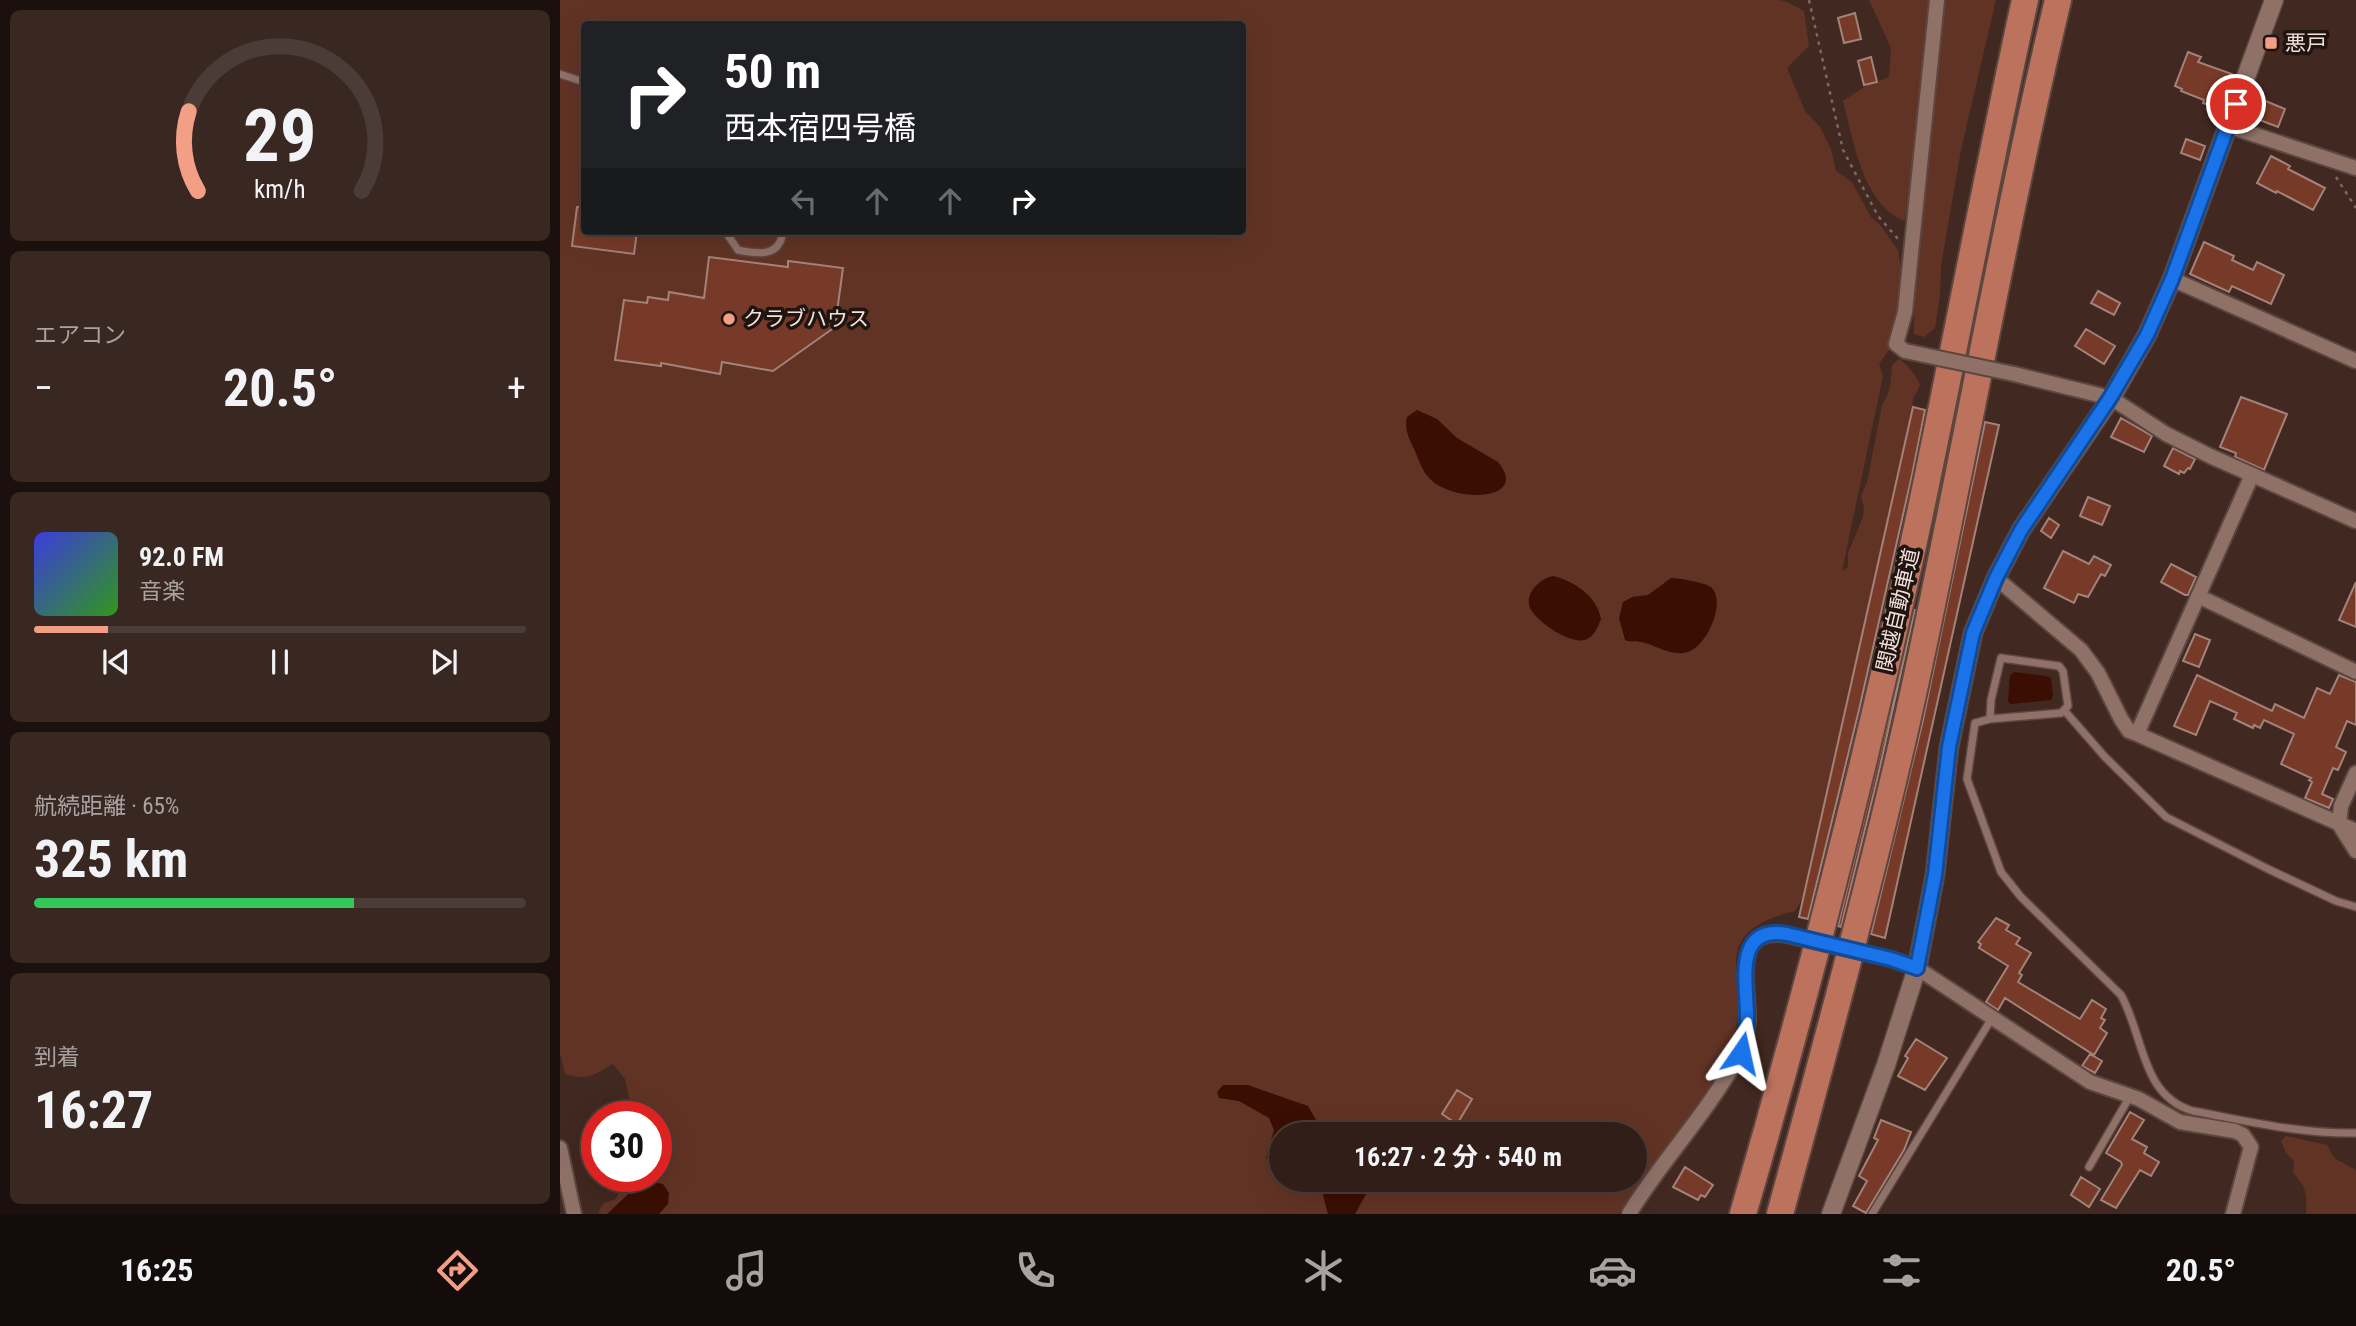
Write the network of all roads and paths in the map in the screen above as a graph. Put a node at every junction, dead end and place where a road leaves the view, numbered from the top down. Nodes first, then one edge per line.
1 (1809, 0) edge
2 (1937, 0) edge
3 (2025, 0) edge
4 (2058, 0) edge
5 (2274, 0) edge
6 (560, 74) edge
7 (581, 81) edge
8 (2228, 126) junction
9 (2322, 156) junction
10 (2356, 168) edge
11 (2356, 208) edge
12 (728, 235) edge
13 (782, 235) edge
14 (1911, 255) junction
15 (2172, 279) junction
16 (2356, 362) edge
17 (2110, 398) junction
18 (2252, 475) junction
19 (2356, 521) edge
20 (1996, 578) junction
21 (2197, 596) junction
22 (2356, 672) edge
23 (2064, 710) junction
24 (1990, 719) junction
25 (2137, 734) junction
26 (2356, 773) edge
27 (2339, 824) junction
28 (2356, 831) edge
29 (2356, 851) edge
30 (2356, 907) edge
31 (1917, 968) junction
32 (1992, 1018) junction
33 (2129, 1098) junction
34 (2356, 1133) edge
35 (560, 1148) edge
36 (2089, 1167) dead end
37 (573, 1214) edge
38 (1629, 1214) edge
39 (1743, 1214) edge
40 (1780, 1214) edge
41 (1831, 1214) edge
42 (1872, 1214) edge
43 (2233, 1214) edge

1 - 14 path
2 - 14 street
3 - 39 highway, 関越自動車道
4 - 40 highway, 関越自動車道
5 - 8 street
6 - 7 lane
8 - 9 street
8 - 15 street
9 - 10 street
9 - 11 path
12 - 13 lane
14 - 17 street, bridge
15 - 16 street
15 - 17 street
17 - 18 street
17 - 20 street
18 - 19 street
18 - 21 street
20 - 25 street
20 - 31 street
21 - 22 street
21 - 25 street
23 - 24 lane
23 - 24 lane
23 - 30 lane
24 - 34 lane
25 - 27 street
26 - 27 street
27 - 28 street
27 - 29 street
31 - 32 street
31 - 38 street, bridge
31 - 41 street
32 - 33 street
32 - 42 lane
33 - 36 lane
33 - 43 street
35 - 37 street

